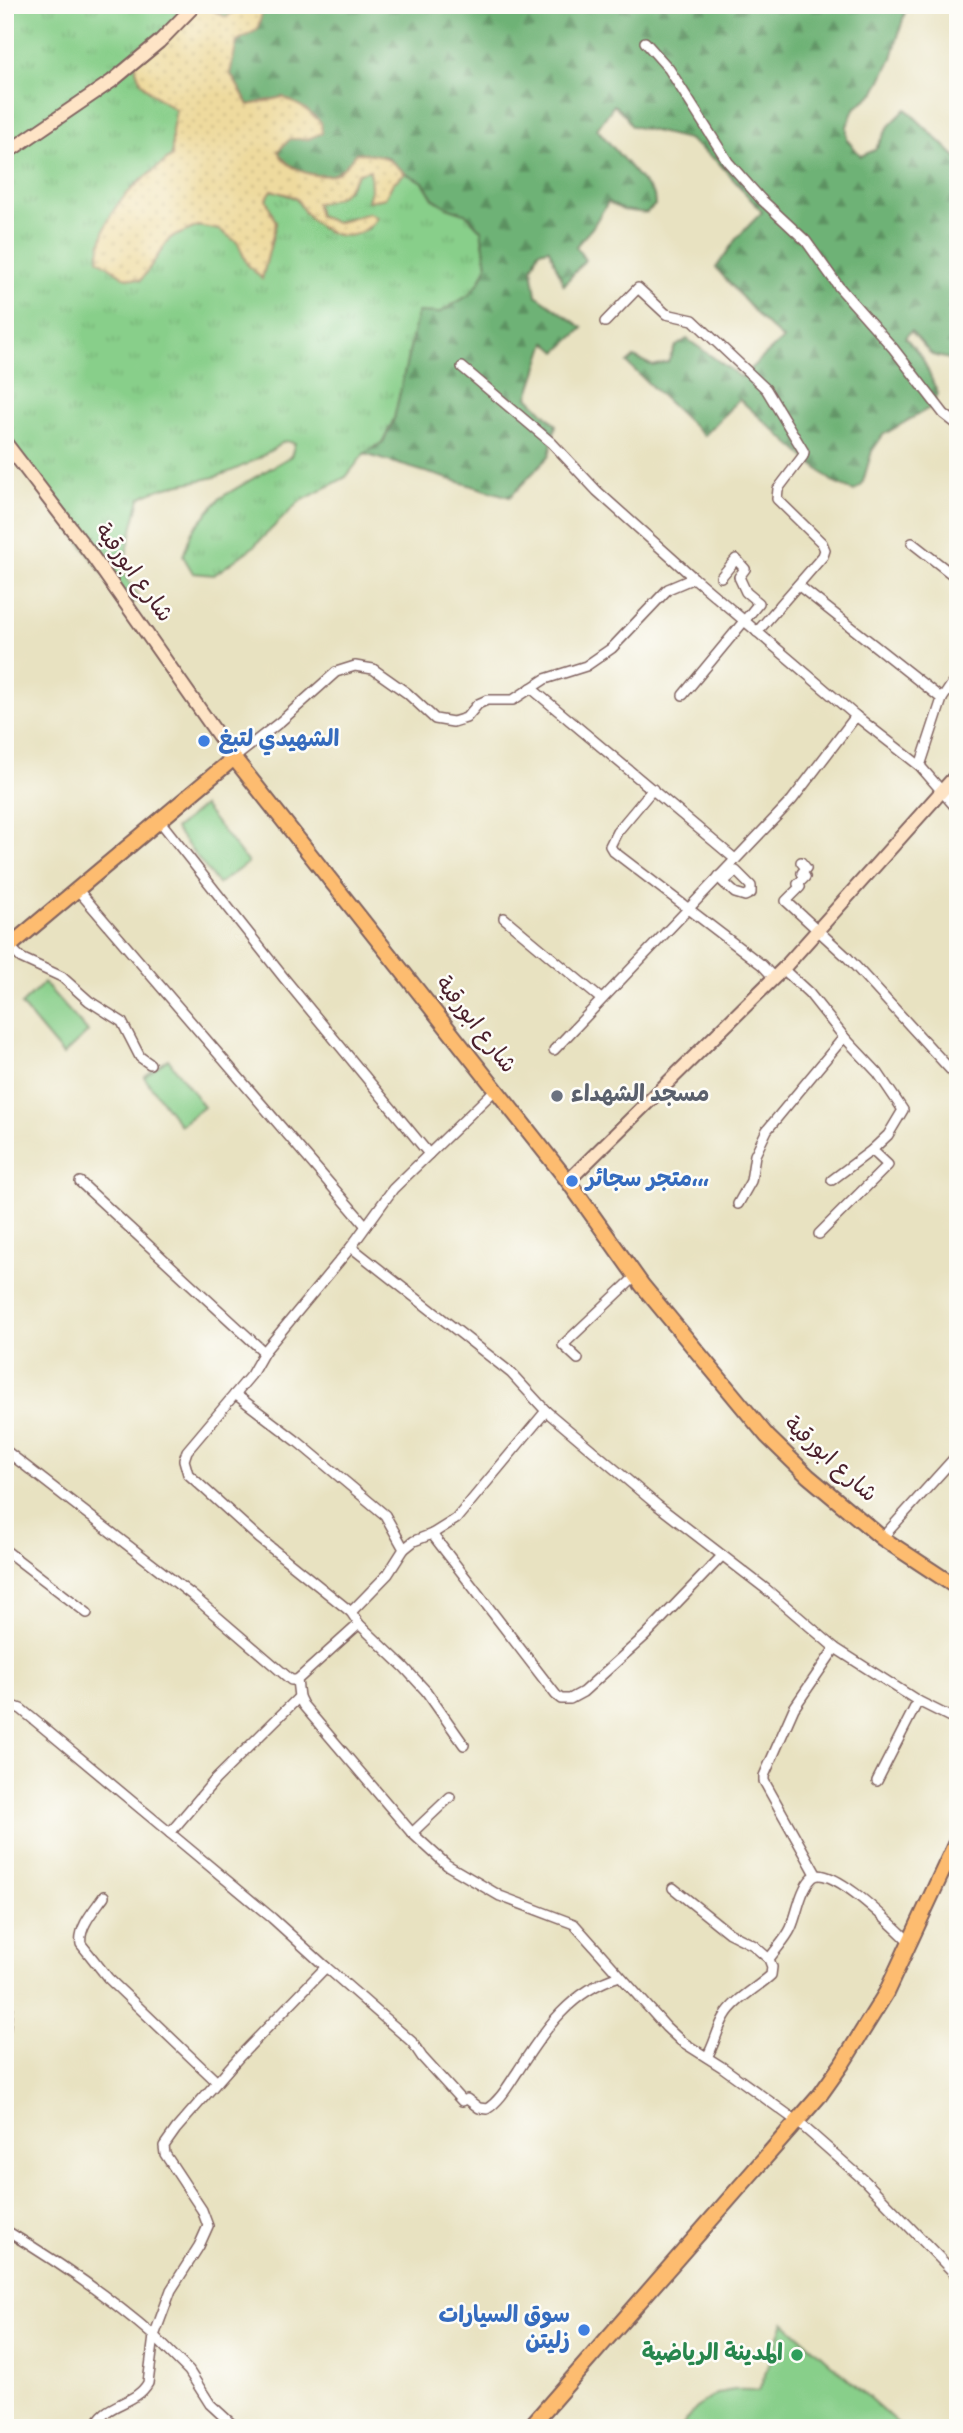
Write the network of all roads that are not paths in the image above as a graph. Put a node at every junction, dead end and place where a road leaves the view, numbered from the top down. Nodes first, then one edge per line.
1 (195, 5) edge
2 (645, 42) dead end
3 (5, 155) edge
4 (605, 323) dead end
5 (462, 367) dead end
6 (958, 425) edge
7 (5, 442) edge
8 (912, 543) dead end
9 (722, 577) dead end
10 (694, 578) junction
11 (958, 579) edge
12 (798, 585) junction
13 (744, 621) junction
14 (757, 632) junction
15 (958, 675) edge
16 (531, 688) junction
17 (683, 695) dead end
18 (942, 699) junction
19 (856, 716) junction
20 (234, 758) junction
21 (920, 766) junction
22 (958, 773) edge
23 (653, 789) junction
24 (942, 791) junction
25 (958, 810) edge
26 (159, 820) junction
27 (735, 859) junction
28 (801, 862) dead end
29 (76, 889) junction
30 (688, 907) junction
31 (504, 918) dead end
32 (818, 930) junction
33 (7, 948) edge
34 (779, 974) junction
35 (601, 999) junction
36 (844, 1037) junction
37 (554, 1050) dead end
38 (150, 1065) dead end
39 (958, 1078) edge
40 (495, 1090) junction
41 (872, 1150) junction
42 (429, 1154) junction
43 (832, 1180) dead end
44 (568, 1181) junction
45 (80, 1182) dead end
46 (738, 1204) dead end
47 (366, 1226) junction
48 (819, 1234) dead end
49 (351, 1247) junction
50 (636, 1276) junction
51 (264, 1352) junction
52 (578, 1359) dead end
53 (235, 1394) junction
54 (546, 1411) junction
55 (5, 1450) edge
56 (958, 1454) edge
57 (432, 1534) junction
58 (882, 1538) junction
59 (5, 1549) edge
60 (404, 1549) junction
61 (722, 1556) junction
62 (958, 1588) edge
63 (351, 1612) junction
64 (87, 1613) dead end
65 (359, 1624) junction
66 (835, 1647) junction
67 (296, 1680) junction
68 (299, 1697) junction
69 (918, 1701) junction
70 (5, 1703) edge
71 (958, 1721) edge
72 (464, 1745) dead end
73 (877, 1781) dead end
74 (450, 1797) dead end
75 (170, 1833) junction
76 (412, 1833) junction
77 (958, 1838) edge
78 (816, 1874) junction
79 (673, 1888) dead end
80 (104, 1896) dead end
81 (911, 1942) junction
82 (769, 1959) junction
83 (326, 1967) junction
84 (620, 1976) junction
85 (8, 2002) dead end
86 (5, 2032) edge
87 (707, 2057) junction
88 (217, 2082) junction
89 (798, 2122) junction
90 (5, 2230) edge
91 (958, 2277) edge
92 (154, 2336) junction
93 (95, 2428) edge
94 (236, 2428) edge
95 (529, 2428) edge

1 - 3 main road
2 - 6 street
4 - 12 street
5 - 10 street
7 - 20 main road, شارع ابورقية
8 - 11 street
9 - 13 street
10 - 13 street
10 - 16 street
12 - 14 street
12 - 18 street
13 - 14 street
13 - 17 street
14 - 19 street
15 - 18 street
16 - 20 street
16 - 23 street
18 - 21 street
19 - 21 street
19 - 27 street
20 - 26 main road
20 - 40 main road, شارع ابورقية
21 - 24 street
22 - 24 main road
23 - 27 street
23 - 30 street
24 - 25 street
24 - 32 main road
26 - 29 main road
26 - 42 street
27 - 30 street
28 - 32 street
29 - 33 main road
29 - 47 street
30 - 34 street
30 - 35 street
31 - 35 street
32 - 34 main road
32 - 39 street
33 - 38 street
34 - 36 street
34 - 44 main road
35 - 37 street
36 - 41 street
36 - 46 street
40 - 42 street
40 - 44 main road, شارع ابورقية
41 - 43 street
41 - 48 street
42 - 47 street
44 - 50 main road, شارع ابورقية
45 - 51 street
47 - 49 street
49 - 51 street
49 - 54 street
50 - 52 street
50 - 58 main road, شارع ابورقية
51 - 53 street
53 - 60 street
53 - 63 street
54 - 57 street
54 - 61 street
55 - 67 street
56 - 58 street
57 - 60 street
57 - 61 street
58 - 62 main road, شارع ابورقية
59 - 64 street
60 - 63 street
61 - 66 street
63 - 65 street
65 - 67 street
65 - 72 street
66 - 69 street
66 - 78 street
67 - 68 street
68 - 75 street
68 - 76 street
69 - 71 street
69 - 73 street
70 - 75 street
74 - 76 street
75 - 83 street
76 - 84 street
77 - 81 main road
78 - 81 street
78 - 82 street
79 - 82 street
80 - 88 street
81 - 89 main road
82 - 87 street
83 - 84 street
83 - 88 street
84 - 87 street
85 - 86 street
87 - 89 street
88 - 92 street
89 - 91 street
89 - 95 main road
90 - 92 street
92 - 93 street
92 - 94 street

